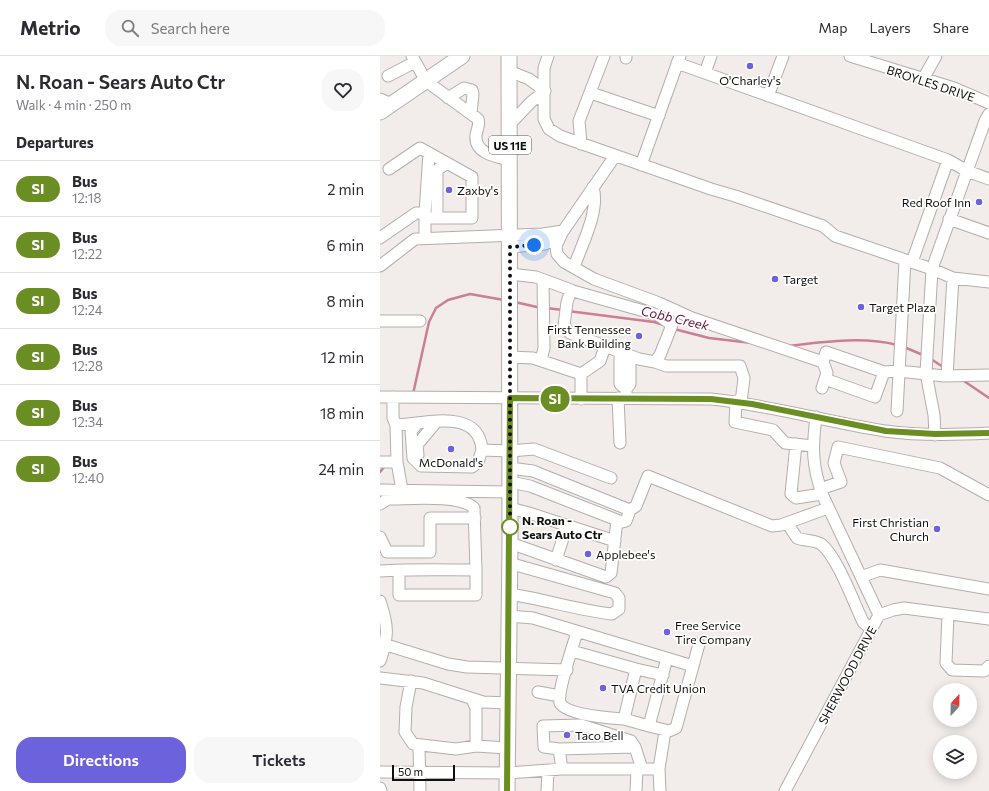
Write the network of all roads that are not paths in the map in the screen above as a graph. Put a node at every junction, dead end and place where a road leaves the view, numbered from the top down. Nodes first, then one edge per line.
1 (462, 56) edge
2 (510, 56) edge
3 (548, 56) edge
4 (604, 56) edge
5 (711, 56) edge
6 (783, 56) edge
7 (850, 56) edge
8 (934, 57) edge
9 (414, 59) edge
10 (871, 59) edge
11 (678, 60) edge
12 (509, 71) junction
13 (704, 73) junction
14 (388, 76) dead end
15 (923, 79) junction
16 (426, 80) junction
17 (545, 91) junction
18 (591, 93) junction
19 (768, 96) junction
20 (448, 98) junction
21 (989, 103) edge
22 (384, 105) edge
23 (471, 113) junction
24 (989, 114) edge
25 (659, 116) junction
26 (510, 124) junction
27 (581, 144) junction
28 (429, 153) junction
29 (615, 156) junction
30 (510, 160) junction
31 (948, 160) junction
32 (447, 163) junction
33 (641, 165) junction
34 (389, 169) dead end
35 (966, 172) junction
36 (989, 179) edge
37 (593, 187) junction
38 (425, 215) junction
39 (437, 218) junction
40 (950, 219) junction
41 (563, 231) junction
42 (989, 233) edge
43 (425, 237) junction
44 (380, 238) edge
45 (510, 240) junction
46 (908, 261) junction
47 (380, 266) edge
48 (574, 267) junction
49 (932, 269) junction
50 (510, 274) junction
51 (953, 278) junction
52 (594, 279) junction
53 (543, 280) junction
54 (989, 282) edge
55 (571, 290) junction
56 (588, 295) junction
57 (380, 320) edge
58 (420, 321) dead end
59 (605, 347) junction
60 (625, 354) junction
61 (510, 357) junction
62 (541, 360) junction
63 (655, 362) junction
64 (823, 362) junction
65 (899, 371) junction
66 (884, 372) junction
67 (926, 373) junction
68 (581, 374) junction
69 (989, 375) edge
70 (947, 376) junction
71 (623, 395) junction
72 (380, 397) edge
73 (393, 397) junction
74 (510, 398) junction
75 (581, 399) junction
76 (738, 402) junction
77 (897, 411) dead end
78 (816, 417) junction
79 (437, 421) junction
80 (417, 424) junction
81 (396, 425) junction
82 (989, 433) edge
83 (935, 434) junction
84 (620, 443) dead end
85 (796, 444) junction
86 (813, 446) junction
87 (482, 450) junction
88 (510, 451) junction
89 (380, 462) edge
90 (397, 462) junction
91 (478, 462) junction
92 (611, 478) dead end
93 (510, 481) junction
94 (380, 490) edge
95 (402, 490) junction
96 (821, 491) junction
97 (989, 495) edge
98 (380, 504) edge
99 (510, 508) junction
100 (828, 508) junction
101 (630, 510) junction
102 (475, 518) junction
103 (620, 521) junction
104 (787, 522) junction
105 (567, 526) junction
106 (380, 537) edge
107 (615, 541) junction
108 (510, 543) junction
109 (848, 551) junction
110 (430, 552) junction
111 (834, 558) junction
112 (556, 560) junction
113 (510, 563) junction
114 (430, 570) junction
115 (476, 570) junction
116 (380, 571) edge
117 (399, 571) junction
118 (861, 577) junction
119 (989, 589) edge
120 (509, 594) junction
121 (380, 601) edge
122 (948, 614) junction
123 (879, 615) junction
124 (509, 616) junction
125 (989, 619) edge
126 (871, 629) junction
127 (578, 632) junction
128 (383, 644) edge
129 (699, 644) dead end
130 (572, 651) junction
131 (667, 658) junction
132 (380, 661) edge
133 (693, 666) junction
134 (989, 666) edge
135 (508, 668) junction
136 (636, 669) junction
137 (567, 670) junction
138 (663, 675) junction
139 (380, 678) edge
140 (411, 680) junction
141 (538, 692) dead end
142 (560, 696) junction
143 (472, 699) junction
144 (508, 703) junction
145 (624, 719) junction
146 (649, 726) junction
147 (665, 731) junction
148 (419, 746) junction
149 (476, 746) junction
150 (635, 747) junction
151 (507, 748) junction
152 (559, 749) junction
153 (562, 769) junction
154 (639, 769) junction
155 (659, 769) junction
156 (548, 770) junction
157 (380, 772) edge
158 (420, 773) junction
159 (507, 773) junction
160 (380, 788) edge
161 (381, 791) edge
162 (420, 791) edge
163 (507, 791) edge
164 (547, 791) edge
165 (636, 791) edge
166 (660, 791) edge
167 (785, 791) edge

1 - 16 main road
2 - 12 main road, US 11E
3 - 17 street
4 - 18 street
5 - 13 street
6 - 19 street
7 - 10 street, BROYLES DRIVE
8 - 15 street
9 - 14 street
9 - 16 street
10 - 15 street, BROYLES DRIVE
11 - 13 street
11 - 25 street
12 - 17 street
12 - 26 main road, US 11E
13 - 19 street
15 - 21 street, BROYLES DRIVE
16 - 20 street
16 - 22 main road
17 - 26 street
17 - 27 street
18 - 25 street
18 - 27 street
19 - 31 street
20 - 23 street
20 - 23 street
23 - 30 street
24 - 35 street
25 - 33 street
26 - 30 main road, US 11E
27 - 29 street
28 - 32 street
28 - 34 street
28 - 38 street
29 - 33 street
29 - 37 street
30 - 45 main road, US 11E
31 - 35 street
31 - 46 street
32 - 39 street
32 - 39 street
33 - 46 street
35 - 36 street
35 - 40 street
37 - 41 street
37 - 48 street
38 - 39 street
38 - 43 street
38 - 44 street
40 - 42 street
40 - 49 street
41 - 45 street
41 - 48 street
43 - 45 street
43 - 47 street
45 - 50 main road, US 11E
46 - 49 street
46 - 65 street
48 - 52 street
49 - 51 street
49 - 67 street
50 - 53 street
50 - 61 main road, US 11E
51 - 54 street
51 - 70 street
52 - 56 street
52 - 64 street
53 - 55 street
53 - 62 street
55 - 56 street
55 - 59 street
56 - 63 street
57 - 58 street
59 - 60 street
59 - 68 street
60 - 63 street
60 - 71 street
61 - 62 street
61 - 74 main road, US 11E
62 - 68 street
63 - 76 street
64 - 66 street
64 - 66 street
65 - 66 street
65 - 67 street
65 - 77 street
67 - 70 street
67 - 83 street
68 - 75 street
69 - 70 street
71 - 75 street
71 - 76 street
71 - 84 street
72 - 73 street
73 - 74 street
73 - 81 street
74 - 75 street
74 - 88 main road, US 11E
76 - 78 street
76 - 85 street
78 - 83 street
78 - 86 street
79 - 80 street
79 - 87 street
79 - 91 street
80 - 81 street
80 - 91 street
81 - 90 street
82 - 83 street
85 - 86 street
85 - 96 street
86 - 96 street
87 - 88 street
87 - 91 street
88 - 92 street
88 - 93 main road, US 11E
89 - 90 street
90 - 95 street
93 - 95 street
93 - 99 main road, US 11E
93 - 101 street
93 - 103 street
94 - 95 street
96 - 97 street
96 - 100 street
98 - 102 street
99 - 105 street
99 - 108 main road, US 11E
100 - 104 street
100 - 109 street
101 - 103 street
101 - 104 street
102 - 110 street
102 - 115 street
103 - 107 street
104 - 111 street
105 - 107 street
105 - 112 street
106 - 110 street
107 - 112 street
108 - 112 street
108 - 113 main road, US 11E
109 - 111 street
109 - 118 street
110 - 114 street
111 - 126 street
113 - 120 main road, US 11E
113 - 120 street
114 - 115 street
114 - 117 street
115 - 117 street
116 - 117 street
118 - 119 street
118 - 123 street
120 - 124 main road, US 11E
121 - 128 street
122 - 123 street, SHERWOOD DRIVE
122 - 125 street, SHERWOOD DRIVE
122 - 134 street
123 - 126 street, SHERWOOD DRIVE
124 - 127 street
124 - 135 main road, US 11E
126 - 167 street, SHERWOOD DRIVE
127 - 130 street
127 - 131 street
128 - 132 street
128 - 135 street
129 - 133 street
130 - 136 street
130 - 137 street
131 - 133 street
131 - 138 street
133 - 147 street
135 - 137 street
135 - 144 main road, US 11E
136 - 138 street
136 - 145 street
137 - 142 street
138 - 146 street
139 - 140 street
140 - 143 street
140 - 148 street
141 - 142 street
142 - 145 street
143 - 144 street
143 - 149 street
144 - 151 main road, US 11E
145 - 146 street
146 - 147 street
147 - 155 street
148 - 149 street
148 - 158 street
149 - 151 street
150 - 152 street
150 - 152 street
150 - 154 street
151 - 159 main road, US 11E
152 - 153 street
153 - 154 street
153 - 156 street
154 - 155 street
154 - 165 street
155 - 166 street
156 - 159 street
156 - 164 street
157 - 158 street
158 - 159 street
158 - 162 street
159 - 163 main road, US 11E
160 - 161 street

